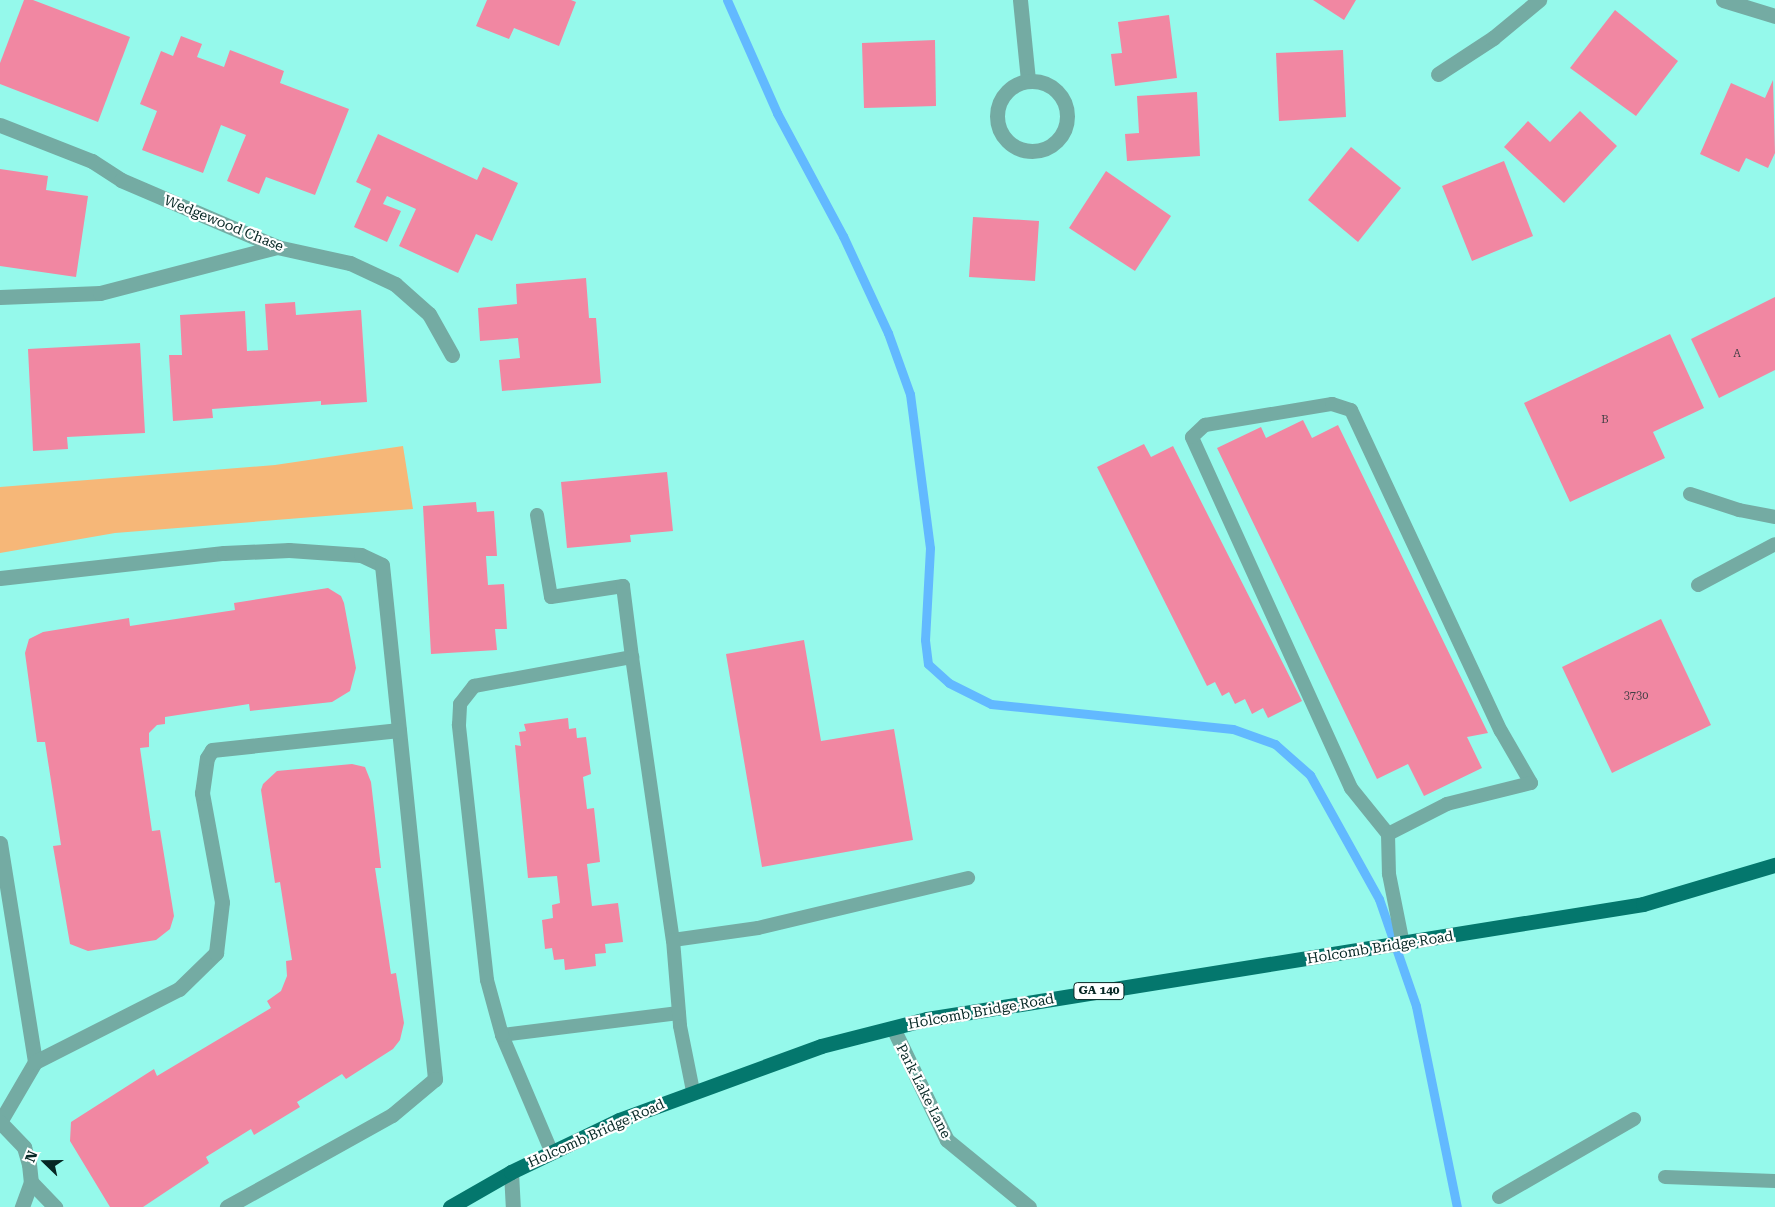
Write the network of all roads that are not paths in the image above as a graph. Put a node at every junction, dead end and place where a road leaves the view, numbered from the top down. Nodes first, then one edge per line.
1 (1020, 0) edge
2 (1540, 0) edge
3 (1723, 0) edge
4 (1775, 16) edge
5 (1438, 74) dead end
6 (1028, 80) junction
7 (0, 126) edge
8 (277, 247) junction
9 (0, 297) edge
10 (452, 355) dead end
11 (1690, 494) dead end
12 (538, 515) dead end
13 (1775, 517) edge
14 (1775, 544) edge
15 (0, 578) edge
16 (1698, 585) dead end
17 (632, 657) junction
18 (399, 730) junction
19 (1388, 834) junction
20 (0, 843) edge
21 (1775, 865) edge
22 (968, 878) dead end
23 (673, 940) junction
24 (1403, 944) junction
25 (679, 1013) junction
26 (893, 1028) junction
27 (502, 1035) junction
28 (34, 1062) junction
29 (693, 1091) junction
30 (1634, 1119) dead end
31 (0, 1122) edge
32 (552, 1153) junction
33 (512, 1172) junction
34 (1665, 1176) dead end
35 (1775, 1181) edge
36 (30, 1182) junction
37 (1499, 1197) dead end
38 (22, 1207) edge
39 (55, 1207) edge
40 (227, 1207) edge
41 (450, 1207) edge
42 (513, 1207) edge
43 (1029, 1207) edge

1 - 6 street
2 - 5 street
3 - 4 street
6 - 6 street
7 - 8 street, Wedgewood Chase
8 - 9 street
8 - 10 street, Wedgewood Chase
11 - 13 lane
12 - 17 lane
14 - 16 lane
15 - 18 street
17 - 23 lane
17 - 27 lane
18 - 28 street
18 - 40 street
19 - 19 lane
19 - 24 lane
20 - 28 street
21 - 24 main road, Holcomb Bridge Road / GA 140
22 - 23 lane
23 - 25 lane
24 - 26 main road, Holcomb Bridge Road / GA 140
25 - 27 lane
25 - 29 lane
26 - 29 main road, Holcomb Bridge Road / GA 140
26 - 43 street, Park Lake Lane
27 - 32 lane
28 - 31 street
29 - 32 main road, Holcomb Bridge Road / GA 140
30 - 37 lane
31 - 36 street
32 - 33 main road, Holcomb Bridge Road / GA 140
33 - 41 main road, Holcomb Bridge Road / GA 140
33 - 42 street
34 - 35 lane
36 - 38 street
36 - 39 street

